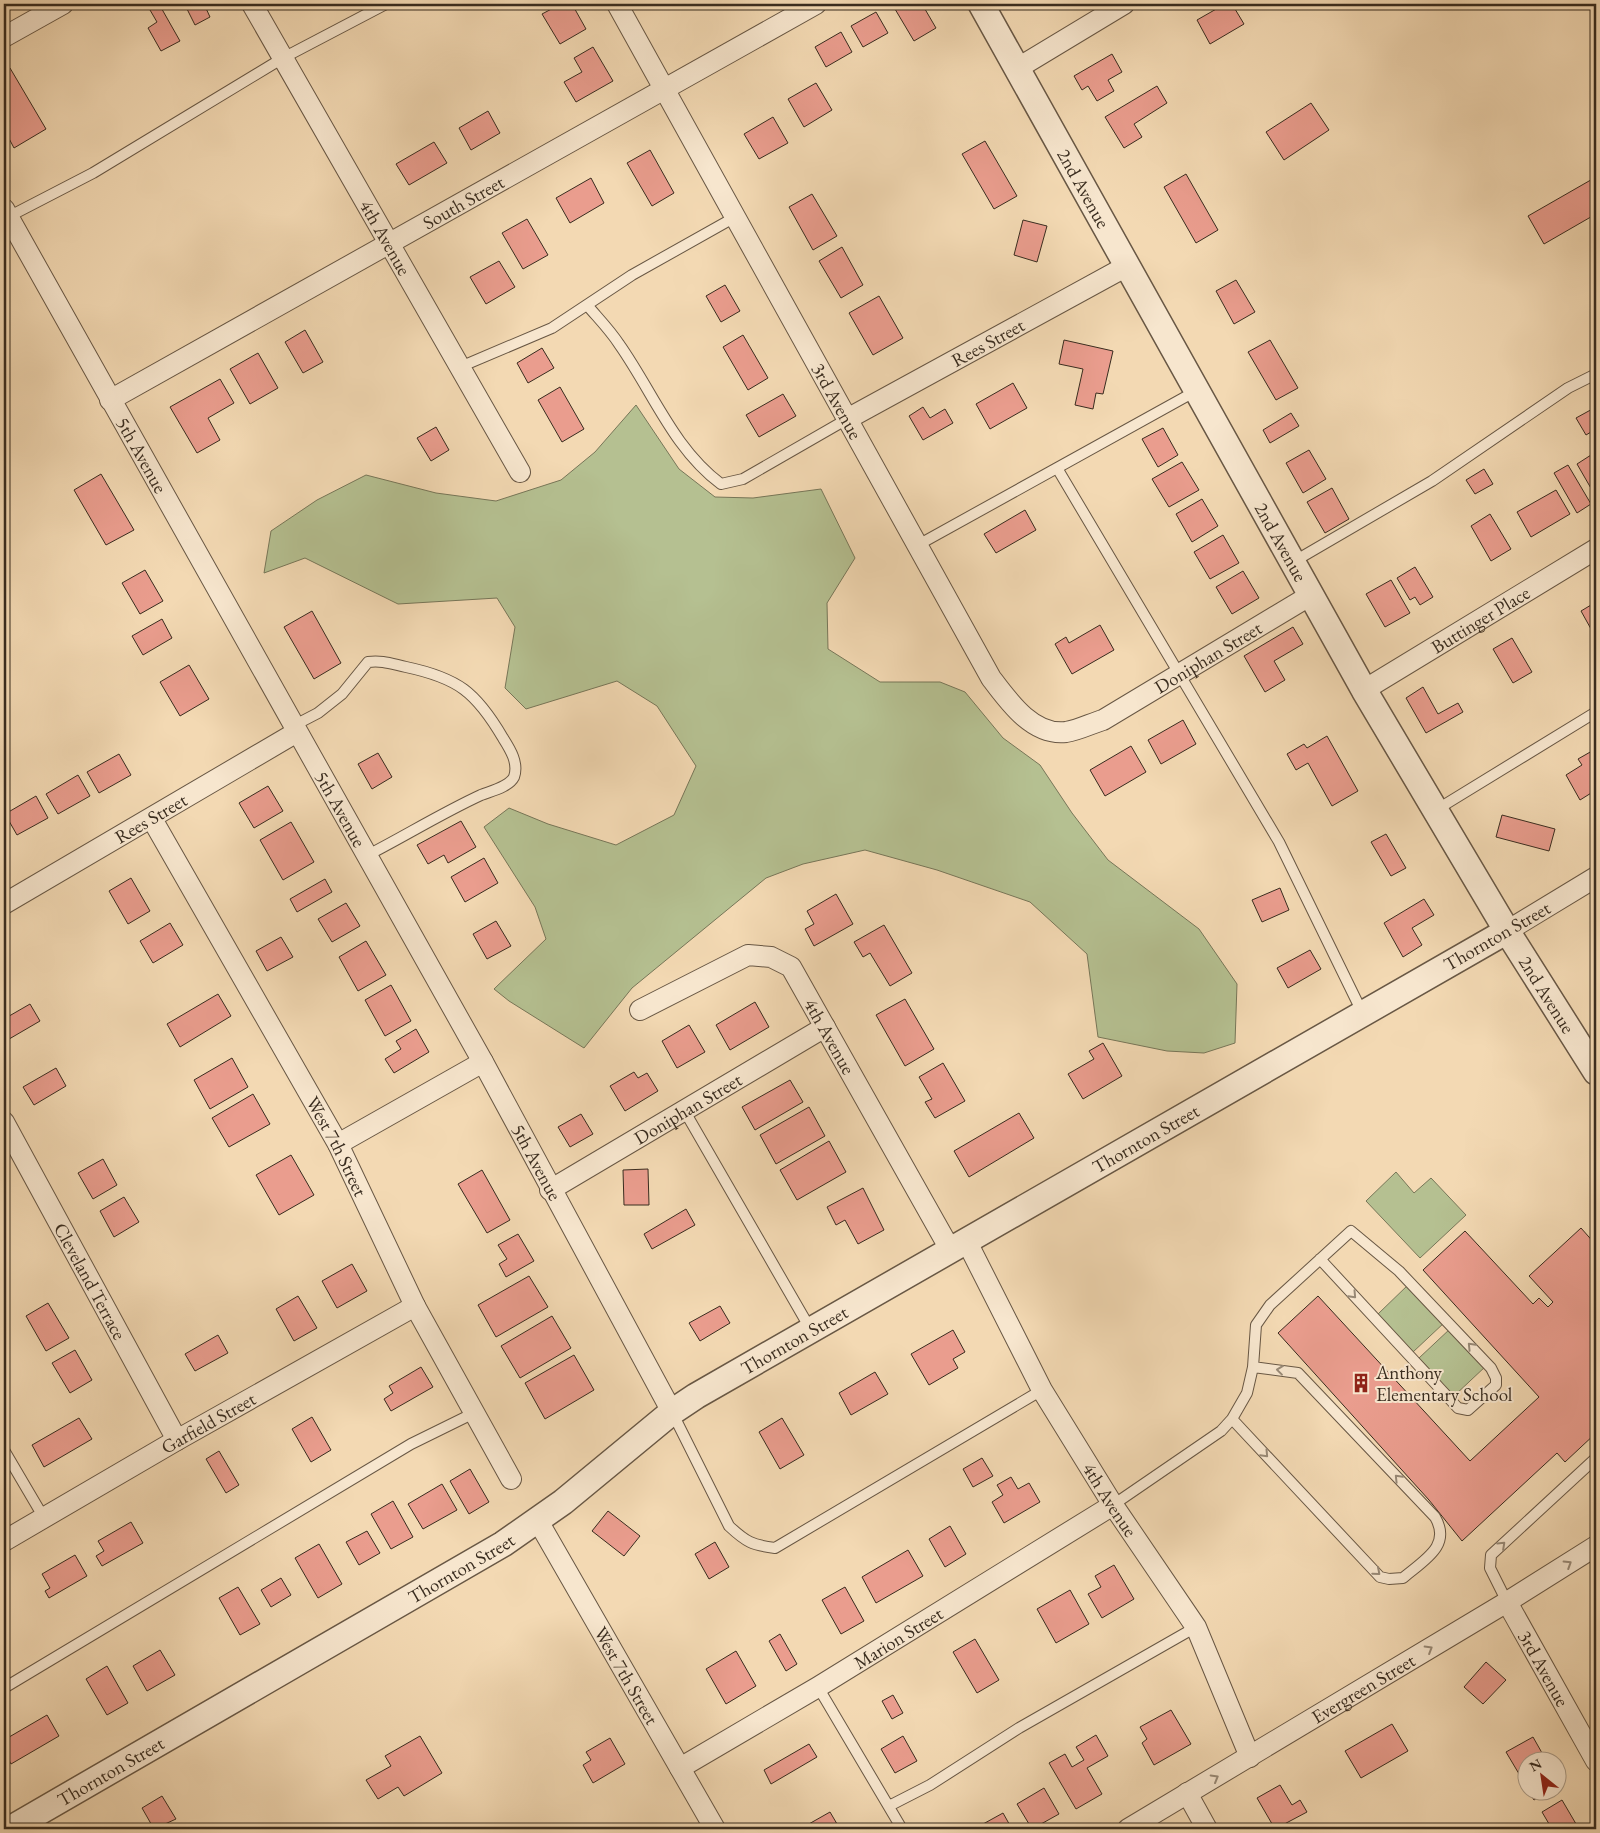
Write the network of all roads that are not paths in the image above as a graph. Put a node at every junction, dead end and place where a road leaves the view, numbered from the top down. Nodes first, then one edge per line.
1 (63, 4) edge
2 (252, 4) edge
3 (386, 4) edge
4 (618, 4) edge
5 (816, 4) edge
6 (981, 4) edge
7 (1124, 4) edge
8 (4, 37) edge
9 (283, 58) junction
10 (1018, 68) junction
11 (665, 88) junction
12 (6, 213) edge
13 (736, 216) junction
14 (391, 244) junction
15 (1127, 266) junction
16 (587, 305) junction
17 (460, 367) junction
18 (1596, 374) edge
19 (1196, 391) junction
20 (110, 400) junction
21 (849, 418) junction
22 (1057, 468) junction
23 (520, 472) dead end
24 (918, 545) junction
25 (1596, 549) edge
26 (1292, 562) junction
27 (1311, 595) junction
28 (1180, 674) junction
29 (1364, 690) junction
30 (1596, 712) edge
31 (1104, 720) joint
32 (295, 729) junction
33 (1436, 810) junction
34 (152, 819) junction
35 (366, 856) junction
36 (1596, 876) edge
37 (4, 904) edge
38 (1507, 931) junction
39 (640, 1010) dead end
40 (1363, 1014) junction
41 (825, 1027) junction
42 (483, 1062) junction
43 (1596, 1072) edge
44 (684, 1110) junction
45 (4, 1122) edge
46 (338, 1144) junction
47 (550, 1190) junction
48 (959, 1246) junction
49 (1320, 1259) junction
50 (415, 1306) junction
51 (812, 1331) junction
52 (1253, 1367) junction
53 (1042, 1390) junction
54 (672, 1412) junction
55 (474, 1413) junction
56 (1232, 1419) junction
57 (176, 1440) junction
58 (4, 1450) edge
59 (1596, 1458) edge
60 (511, 1480) dead end
61 (1113, 1505) junction
62 (44, 1518) junction
63 (538, 1521) junction
64 (4, 1541) edge
65 (1596, 1546) edge
66 (1507, 1602) junction
67 (1196, 1627) junction
68 (818, 1687) junction
69 (4, 1688) edge
70 (1250, 1757) junction
71 (1596, 1761) edge
72 (680, 1768) junction
73 (1187, 1794) junction
74 (889, 1806) junction
75 (10, 1829) edge
76 (715, 1829) edge
77 (902, 1829) edge
78 (1128, 1829) edge
79 (1207, 1829) edge

1 - 8 street
2 - 9 street, 4th Avenue
3 - 9 lane
4 - 11 street, 3rd Avenue
5 - 11 street, South Street
6 - 10 street, 2nd Avenue
7 - 10 street
9 - 12 lane
9 - 14 street, 4th Avenue
10 - 15 street, 2nd Avenue
11 - 13 street, 3rd Avenue
11 - 14 street, South Street
12 - 20 street, 5th Avenue
13 - 16 lane
13 - 21 street, 3rd Avenue
14 - 17 street, 4th Avenue
14 - 20 street, South Street
15 - 19 street, 2nd Avenue
15 - 21 street, Rees Street
16 - 17 lane
16 - 21 lane
17 - 23 street, 4th Avenue
18 - 26 lane
19 - 22 lane
19 - 26 street, 2nd Avenue
20 - 32 street, 5th Avenue
21 - 24 street, 3rd Avenue
22 - 24 lane
22 - 28 lane
24 - 31 street, 3rd Avenue
25 - 29 street, Buttinger Place
26 - 27 street, 2nd Avenue
27 - 28 street, Doniphan Street
27 - 29 street, 2nd Avenue
28 - 31 street, Doniphan Street
28 - 40 lane
29 - 33 street, 2nd Avenue
30 - 33 lane
32 - 34 street, Rees Street
32 - 35 street, 5th Avenue
32 - 35 lane
33 - 38 street, 2nd Avenue
34 - 37 street, Rees Street
34 - 46 street, West 7th Street
35 - 42 street, 5th Avenue
36 - 38 street, Thornton Street
38 - 40 street, Thornton Street
38 - 43 street, 2nd Avenue
39 - 41 street, 4th Avenue
40 - 48 street, Thornton Street
41 - 44 street, Doniphan Street
41 - 48 street, 4th Avenue
42 - 46 street
42 - 47 street, 5th Avenue
44 - 47 street, Doniphan Street
44 - 51 lane
45 - 57 street, Cleveland Terrace
46 - 50 street, West 7th Street
47 - 54 street, 5th Avenue
48 - 51 street, Thornton Street
48 - 53 street, 4th Avenue
49 -> 49 lane
49 - 52 lane
50 - 55 street, West 7th Street
50 - 57 street, Garfield Street
51 - 54 street, Thornton Street
52 - 56 lane
56 -> 52 lane
53 - 54 lane
53 - 61 street, 4th Avenue
54 - 63 street, Thornton Street
55 - 60 street, West 7th Street
55 - 69 lane
56 - 61 lane
57 - 62 street, Garfield Street
58 - 62 lane
66 -> 59 lane
61 - 67 street, 4th Avenue
61 - 68 street, Marion Street
62 - 64 street, Garfield Street
63 - 72 street, West 7th Street
63 - 75 street, Thornton Street
66 -> 65 street, Evergreen Street
70 -> 66 street, Evergreen Street
66 - 71 street, 3rd Avenue
67 - 70 street, 4th Avenue
67 - 74 lane
68 - 72 street, Marion Street
68 - 74 lane
73 -> 70 street, Evergreen Street
72 - 76 street, West 7th Street
73 - 78 street, Evergreen Street
73 - 79 street
74 - 77 lane

